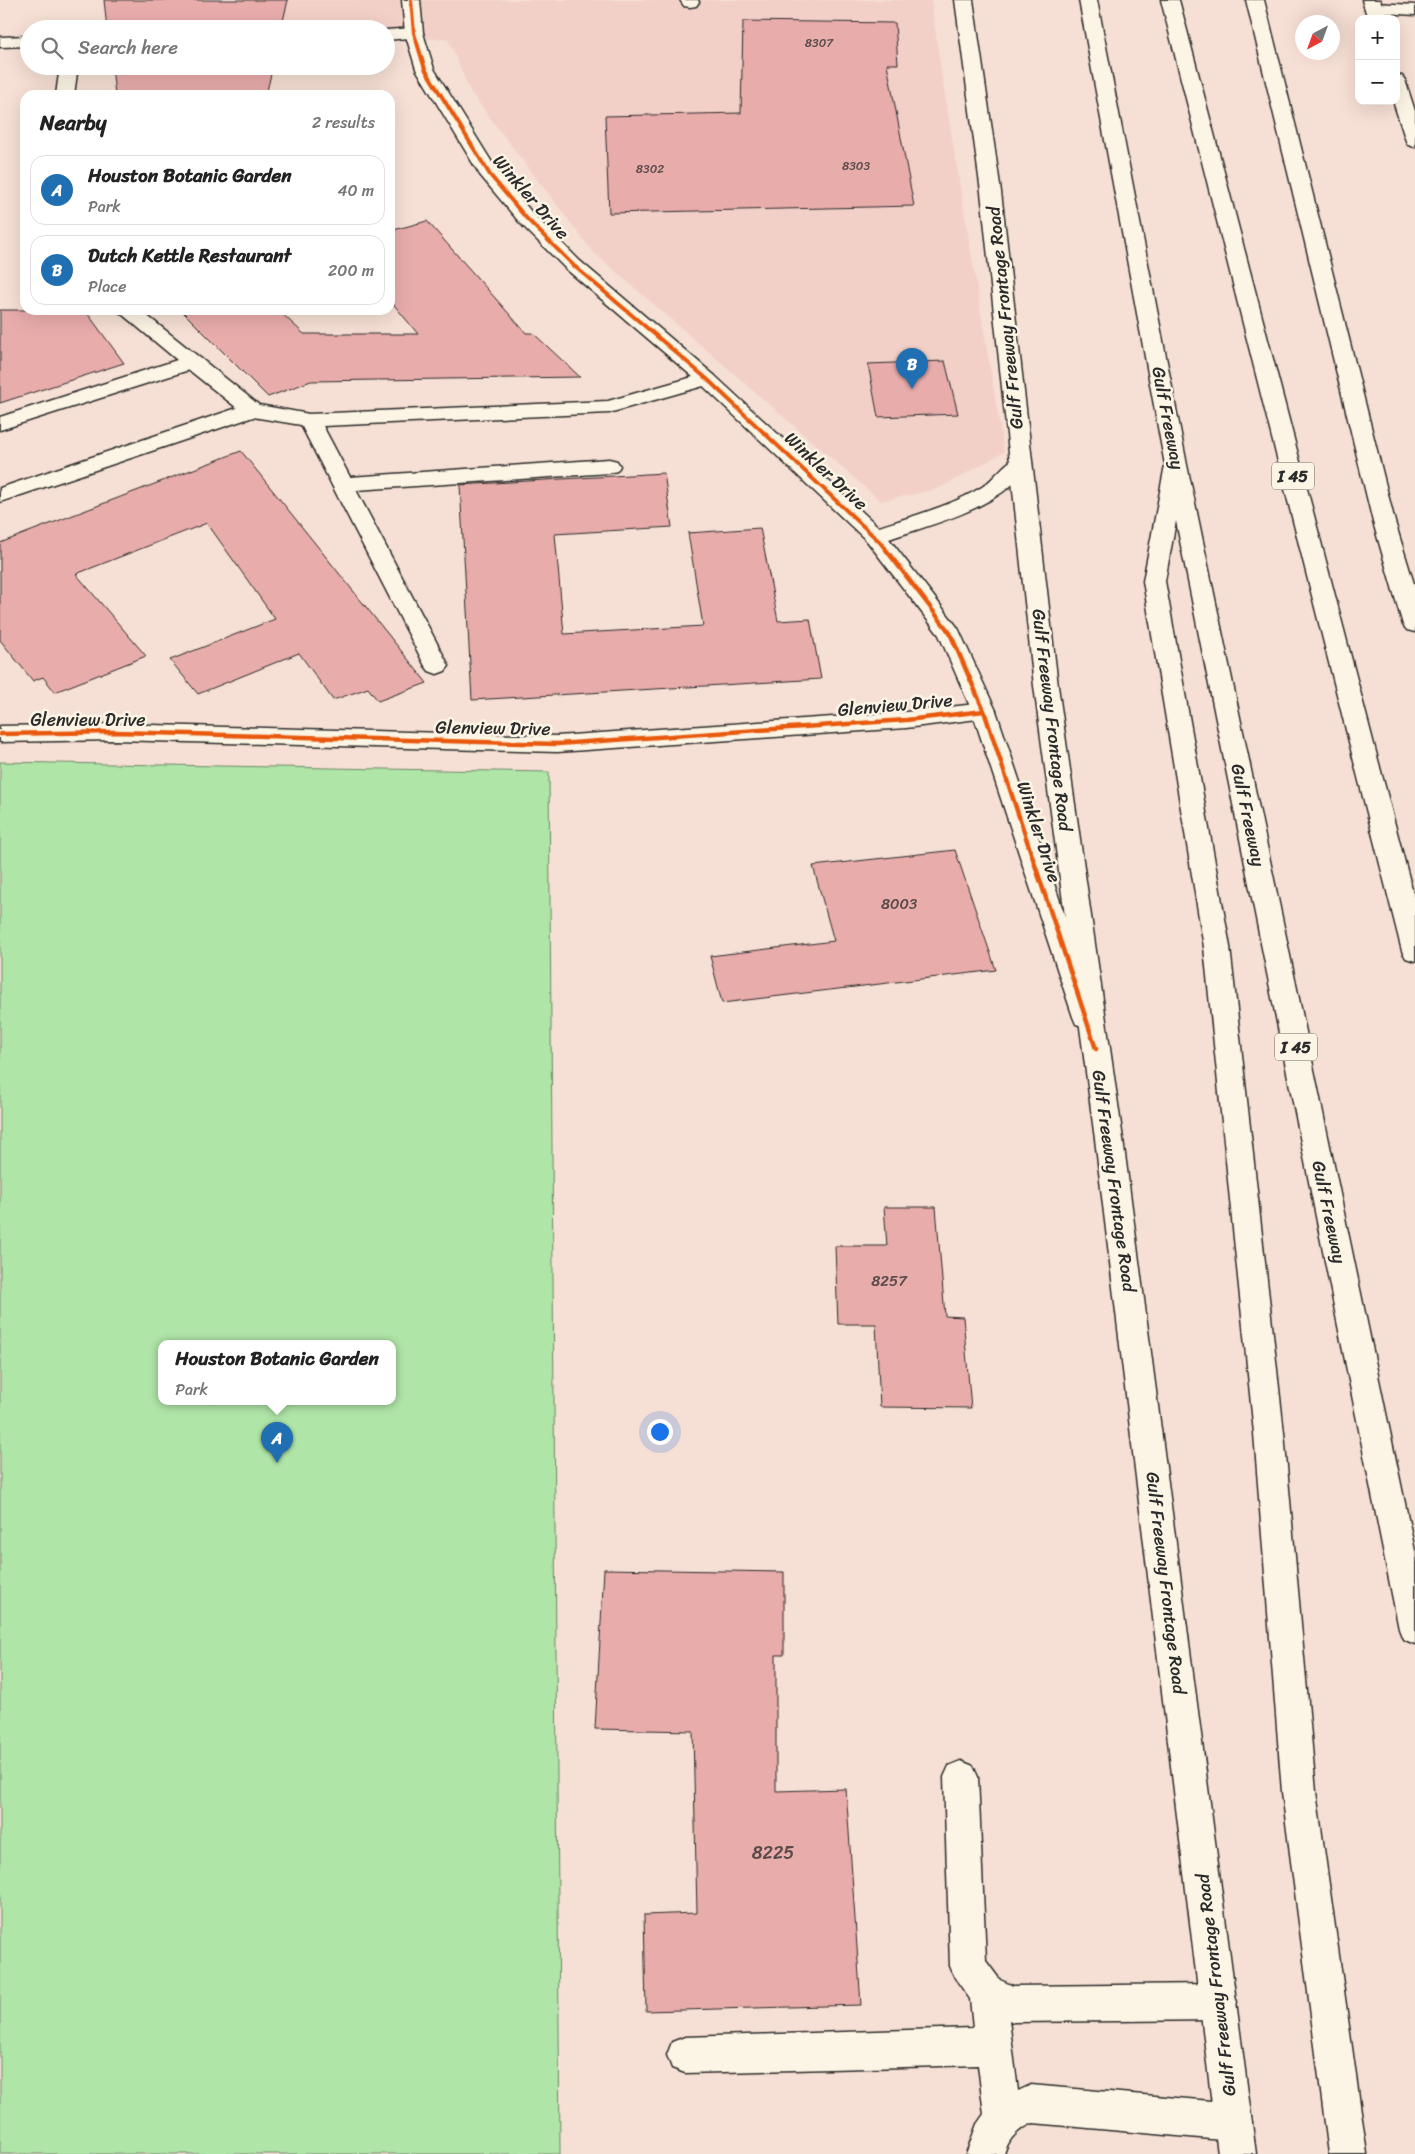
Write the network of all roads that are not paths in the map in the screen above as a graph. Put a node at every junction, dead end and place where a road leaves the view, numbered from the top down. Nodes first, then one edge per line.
1 (411, 0) edge
2 (964, 0) edge
3 (1088, 0) edge
4 (1170, 0) edge
5 (1255, 0) edge
6 (1374, 9) edge
7 (1415, 10) edge
8 (414, 33) junction
9 (395, 34) edge
10 (20, 41) edge
11 (0, 42) edge
12 (67, 75) edge
13 (66, 90) edge
14 (1400, 93) edge
15 (1415, 141) edge
16 (133, 315) edge
17 (192, 362) junction
18 (707, 379) junction
19 (252, 410) junction
20 (309, 420) junction
21 (0, 424) edge
22 (1021, 463) junction
23 (1176, 465) junction
24 (609, 466) dead end
25 (342, 484) junction
26 (0, 496) edge
27 (1384, 522) junction
28 (875, 536) junction
29 (1415, 557) edge
30 (1415, 625) edge
31 (437, 666) dead end
32 (984, 711) junction
33 (0, 734) edge
34 (1415, 951) edge
35 (1096, 1049) junction
36 (1415, 1629) edge
37 (961, 1777) dead end
38 (987, 1993) junction
39 (1219, 2002) junction
40 (993, 2046) junction
41 (685, 2054) dead end
42 (1003, 2118) junction
43 (1235, 2138) edge
44 (985, 2154) edge
45 (1348, 2154) edge

1 - 8 main road, Winkler Drive
2 - 22 main road, Gulf Freeway Frontage Road
3 - 23 main road, Gulf Freeway / I 45
4 - 34 main road, I 45
5 - 27 main road
6 - 7 main road
8 - 9 main road
8 - 18 main road, Winkler Drive
10 - 11 main road
12 - 13 main road
14 - 15 main road
16 - 17 main road
17 - 19 main road
17 - 21 main road
18 - 20 main road
18 - 28 main road, Winkler Drive
19 - 20 main road
19 - 26 main road
20 - 25 main road
22 - 28 main road
22 - 35 main road, Gulf Freeway Frontage Road
23 - 36 main road, Gulf Freeway / I 45
23 - 45 main road
24 - 25 main road
25 - 31 main road
27 - 29 main road
27 - 30 main road
28 - 32 main road, Winkler Drive
32 - 33 main road, Glenview Drive
32 - 35 main road, Winkler Drive
35 - 39 main road, Gulf Freeway Frontage Road
37 - 38 main road
38 - 39 main road
38 - 40 main road
39 - 43 main road, Gulf Freeway Frontage Road
40 - 41 main road
40 - 42 main road
42 - 43 main road
42 - 44 main road

